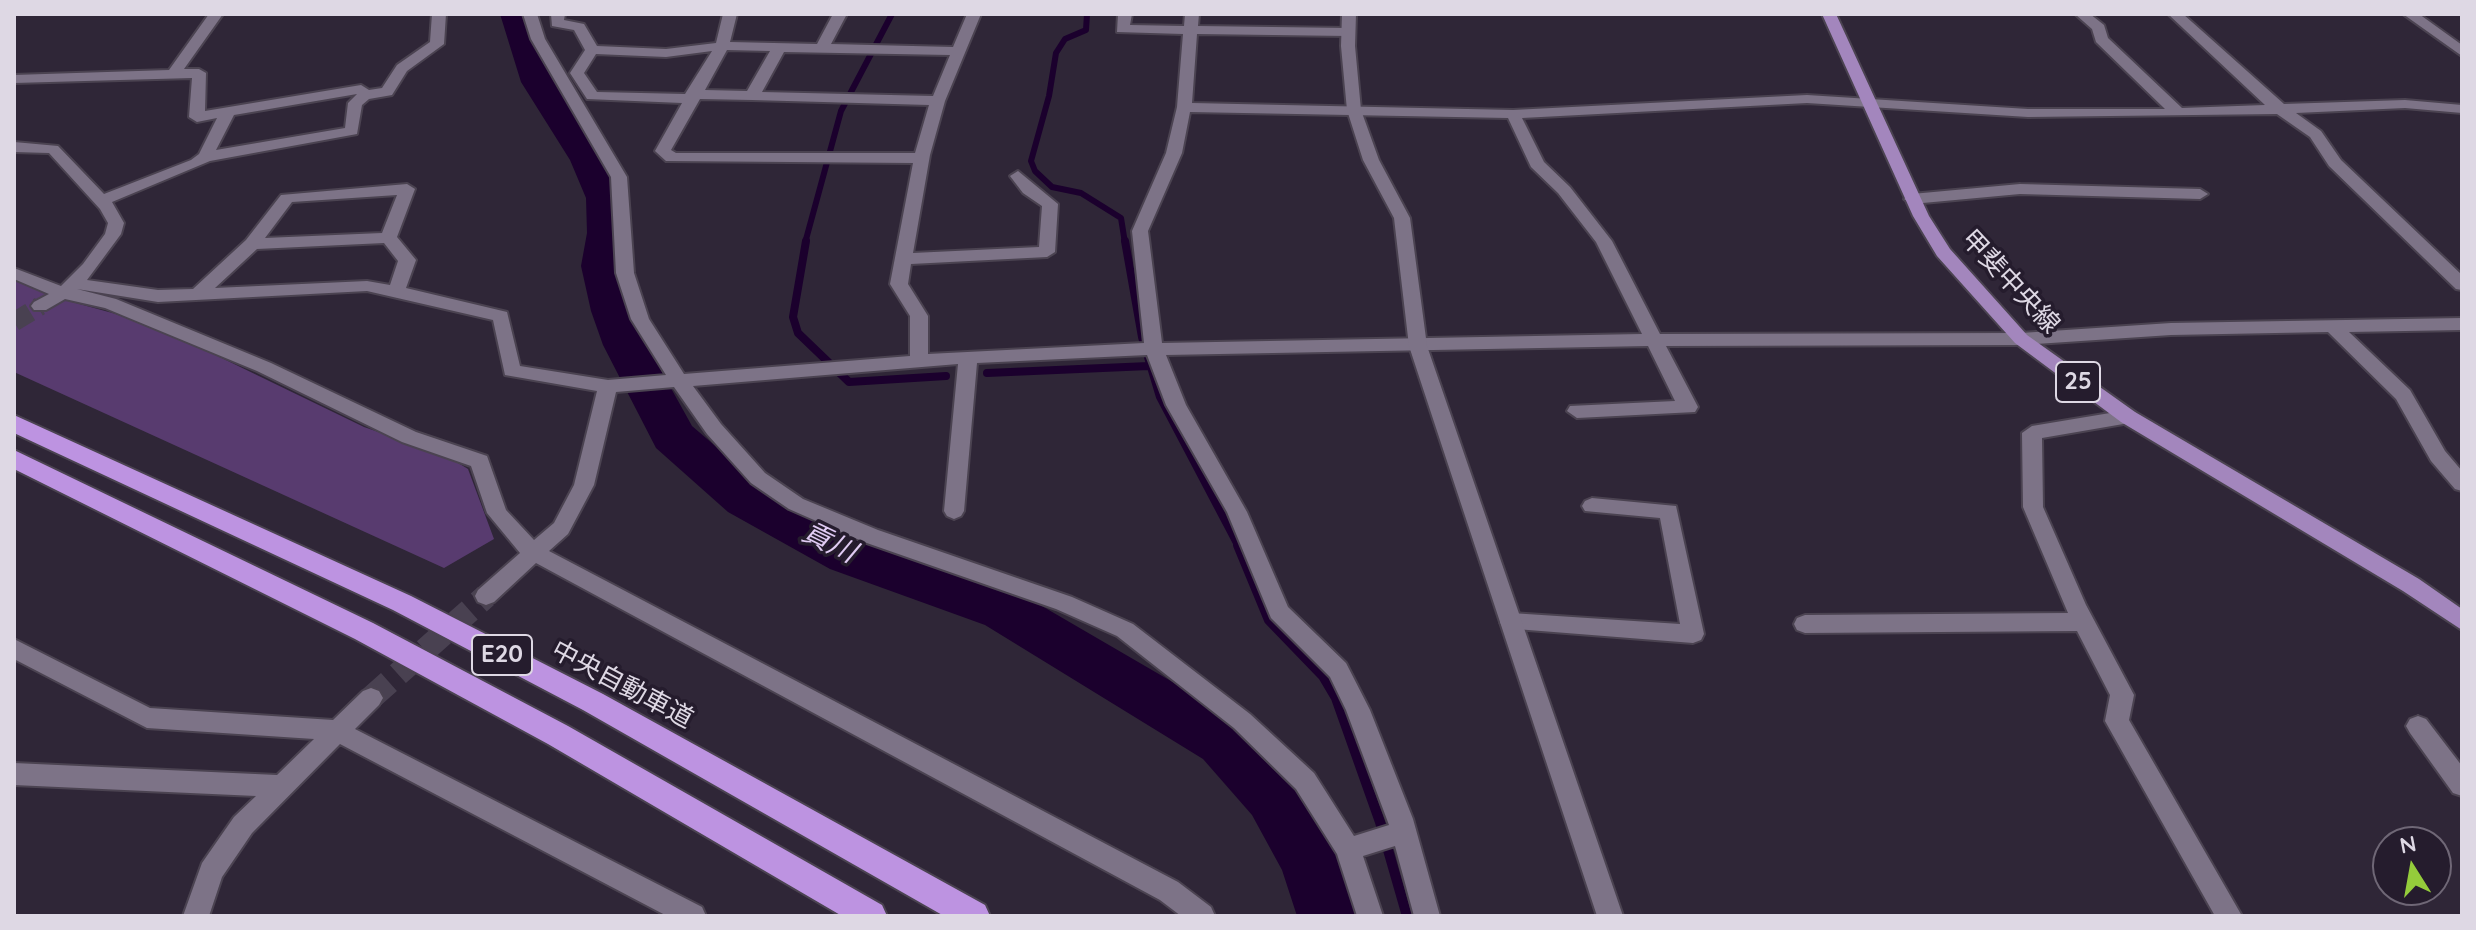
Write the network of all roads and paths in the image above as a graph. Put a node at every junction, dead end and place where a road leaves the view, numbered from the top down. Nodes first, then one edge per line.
1 (216, 14) edge
2 (439, 14) edge
3 (530, 14) edge
4 (558, 14) edge
5 (730, 14) edge
6 (840, 14) edge
7 (974, 14) edge
8 (1125, 14) edge
9 (1829, 14) edge
10 (2082, 14) edge
11 (2175, 14) edge
12 (2410, 14) edge
13 (1191, 22) edge
14 (1349, 23) edge
15 (722, 46) junction
16 (779, 47) junction
17 (822, 48) junction
18 (592, 50) junction
19 (959, 51) junction
20 (2462, 52) edge
21 (173, 74) junction
22 (14, 79) edge
23 (365, 95) junction
24 (752, 96) junction
25 (691, 97) junction
26 (938, 101) junction
27 (1869, 103) junction
28 (1184, 107) junction
29 (2462, 109) edge
30 (1354, 110) junction
31 (2287, 110) junction
32 (228, 112) junction
33 (2178, 113) junction
34 (1513, 114) junction
35 (14, 147) edge
36 (205, 157) junction
37 (921, 158) junction
38 (1018, 176) dead end
39 (2200, 194) dead end
40 (1912, 199) junction
41 (101, 201) junction
42 (388, 238) junction
43 (252, 244) junction
44 (904, 259) junction
45 (14, 273) edge
46 (2462, 285) edge
47 (68, 288) junction
48 (396, 291) junction
49 (198, 294) junction
50 (40, 306) tunnel mouth
51 (2462, 324) edge
52 (2331, 325) junction
53 (2021, 339) junction
54 (1657, 340) junction
55 (1418, 346) junction
56 (1153, 349) junction
57 (968, 357) junction
58 (919, 361) junction
59 (677, 378) junction
60 (608, 386) junction
61 (1577, 411) dead end
62 (2128, 417) junction
63 (14, 423) edge
64 (14, 459) edge
65 (2462, 484) edge
66 (1592, 506) dead end
67 (954, 511) dead end
68 (535, 553) junction
69 (486, 596) tunnel mouth
70 (2462, 621) edge
71 (1511, 622) junction
72 (2083, 622) junction
73 (1805, 624) dead end
74 (14, 648) edge
75 (371, 698) tunnel mouth
76 (2418, 726) dead end
77 (335, 730) junction
78 (17, 779) edge
79 (2462, 785) edge
80 (279, 786) junction
81 (1402, 833) junction
82 (1355, 847) junction
83 (196, 916) edge
84 (693, 916) edge
85 (871, 916) edge
86 (974, 916) edge
87 (1202, 916) edge
88 (1370, 916) edge
89 (1427, 916) edge
90 (1610, 916) edge
91 (2229, 916) edge

1 - 21 street
2 - 23 street
3 - 59 street
4 - 18 street
5 - 15 street
6 - 17 street
7 - 19 street
8 - 13 street
9 - 27 main road, 甲斐中央線 / 25
10 - 33 street
11 - 31 street
12 - 20 street
13 - 14 street
13 - 28 street
14 - 30 street
15 - 16 street
15 - 18 street
15 - 25 street
16 - 17 street
16 - 24 street
17 - 19 street
18 - 25 street
19 - 26 street
21 - 22 street
21 - 32 street
23 - 32 street
23 - 36 street
24 - 25 street
24 - 26 street
25 - 37 street
26 - 37 street
27 - 33 street
27 - 34 street
27 - 40 main road, 甲斐中央線 / 25
28 - 30 street
28 - 56 street
29 - 31 street
30 - 34 street
30 - 55 street
31 - 33 street
31 - 46 street
32 - 36 street
34 - 54 street
35 - 41 street
36 - 41 street
37 - 44 street
38 - 44 street
39 - 40 street
40 - 53 main road, 甲斐中央線 / 25
41 - 47 street
42 - 43 street
42 - 43 street
42 - 48 street
43 - 49 street
44 - 58 street
45 - 47 street
47 - 49 street
47 - 50 street
47 - 68 street
48 - 49 street
48 - 60 street
51 - 52 street
52 - 53 street
52 - 65 street
53 - 54 street
53 - 62 main road, 甲斐中央線 / 25
54 - 55 street
54 - 61 street
55 - 56 street
55 - 71 street
56 - 57 street
56 - 81 street
57 - 58 street
57 - 67 street
58 - 59 street
59 - 60 street
59 - 82 street
60 - 68 street
62 - 70 main road, 甲斐中央線 / 25
62 - 72 street
63 - 86 highway, 中央自動車道 / E20
64 - 85 highway, E20
66 - 71 street
68 - 69 street
68 - 87 street
71 - 90 street
72 - 73 street
72 - 91 street
74 - 77 street
75 - 77 street
76 - 79 street
77 - 80 street
77 - 84 street
78 - 80 street
80 - 83 street
81 - 82 street
81 - 89 street
82 - 88 street

